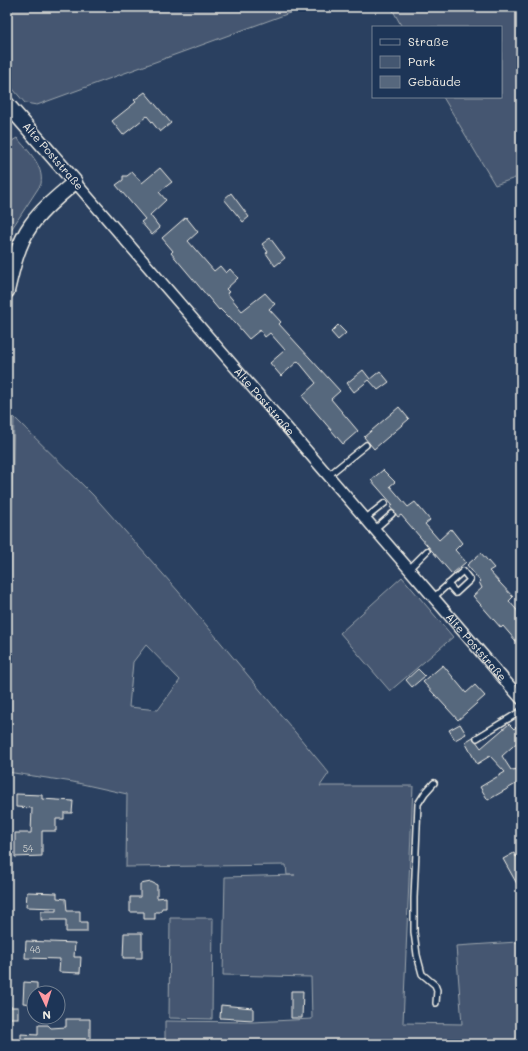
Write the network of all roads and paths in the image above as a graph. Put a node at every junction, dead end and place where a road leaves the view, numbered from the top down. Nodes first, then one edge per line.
1 (7, 104) edge
2 (75, 182) junction
3 (7, 291) edge
4 (366, 445) dead end
5 (329, 475) junction
6 (385, 503) dead end
7 (392, 514) dead end
8 (366, 518) junction
9 (376, 529) junction
10 (428, 551) dead end
11 (409, 569) junction
12 (448, 584) dead end
13 (434, 597) junction
14 (521, 699) edge
15 (521, 711) edge
16 (477, 738) dead end
17 (434, 784) dead end
18 (436, 1003) dead end

1 - 2 street, Alte Poststraße
2 - 3 street
2 - 5 street, Alte Poststraße
4 - 5 lane
5 - 8 street, Alte Poststraße
6 - 8 lane
7 - 9 lane
8 - 9 street, Alte Poststraße
9 - 11 street, Alte Poststraße
10 - 11 lane
11 - 13 street, Alte Poststraße
12 - 13 lane
13 - 14 street, Alte Poststraße
15 - 16 lane
17 - 18 lane

